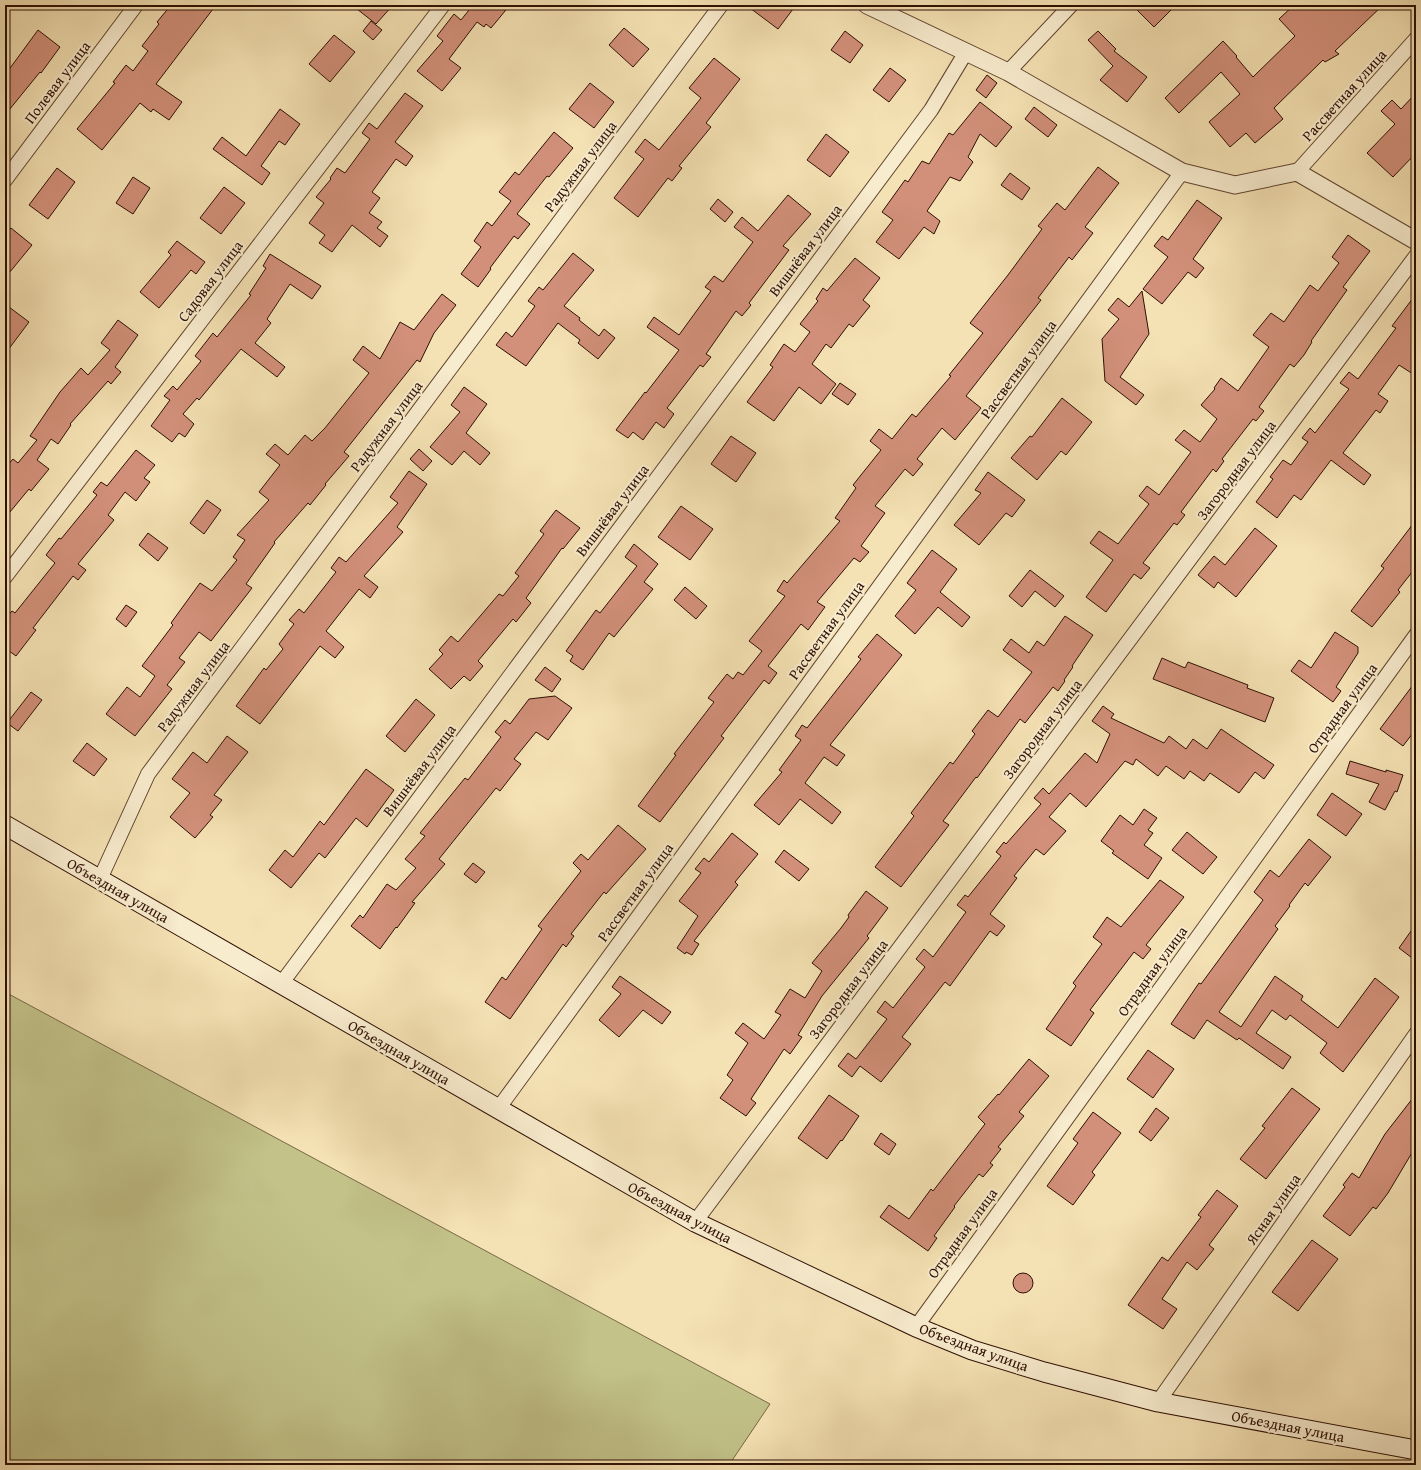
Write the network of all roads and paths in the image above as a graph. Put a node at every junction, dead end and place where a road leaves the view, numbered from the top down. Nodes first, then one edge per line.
1 (136, 5) edge
2 (443, 5) edge
3 (721, 5) edge
4 (867, 5) edge
5 (1071, 5) edge
6 (1416, 39) edge
7 (966, 52) junction
8 (1008, 72) junction
9 (1182, 172) junction
10 (1297, 172) junction
11 (5, 180) edge
12 (1416, 242) edge
13 (1416, 256) edge
14 (5, 577) edge
15 (1416, 635) edge
16 (5, 825) edge
17 (100, 879) junction
18 (281, 984) junction
19 (1416, 1034) edge
20 (498, 1109) junction
21 (695, 1222) junction
22 (916, 1327) junction
23 (1158, 1402) junction
24 (1415, 1449) edge

1 - 11 street, Полевая улица
2 - 14 street, Садовая улица
3 - 17 street, Радужная улица
4 - 7 street
5 - 8 street
6 - 10 street, Рассветная улица
7 - 8 street
7 - 18 street, Вишнёвая улица
8 - 9 street
9 - 10 street
9 - 20 street, Рассветная улица
10 - 12 street
13 - 21 street, Загородная улица
15 - 22 street, Отрадная улица
16 - 17 main road, Объездная улица
17 - 18 main road, Объездная улица
18 - 20 main road, Объездная улица
19 - 23 street, Ясная улица
20 - 21 main road, Объездная улица
21 - 22 main road, Объездная улица
22 - 23 main road, Объездная улица
23 - 24 main road, Объездная улица

